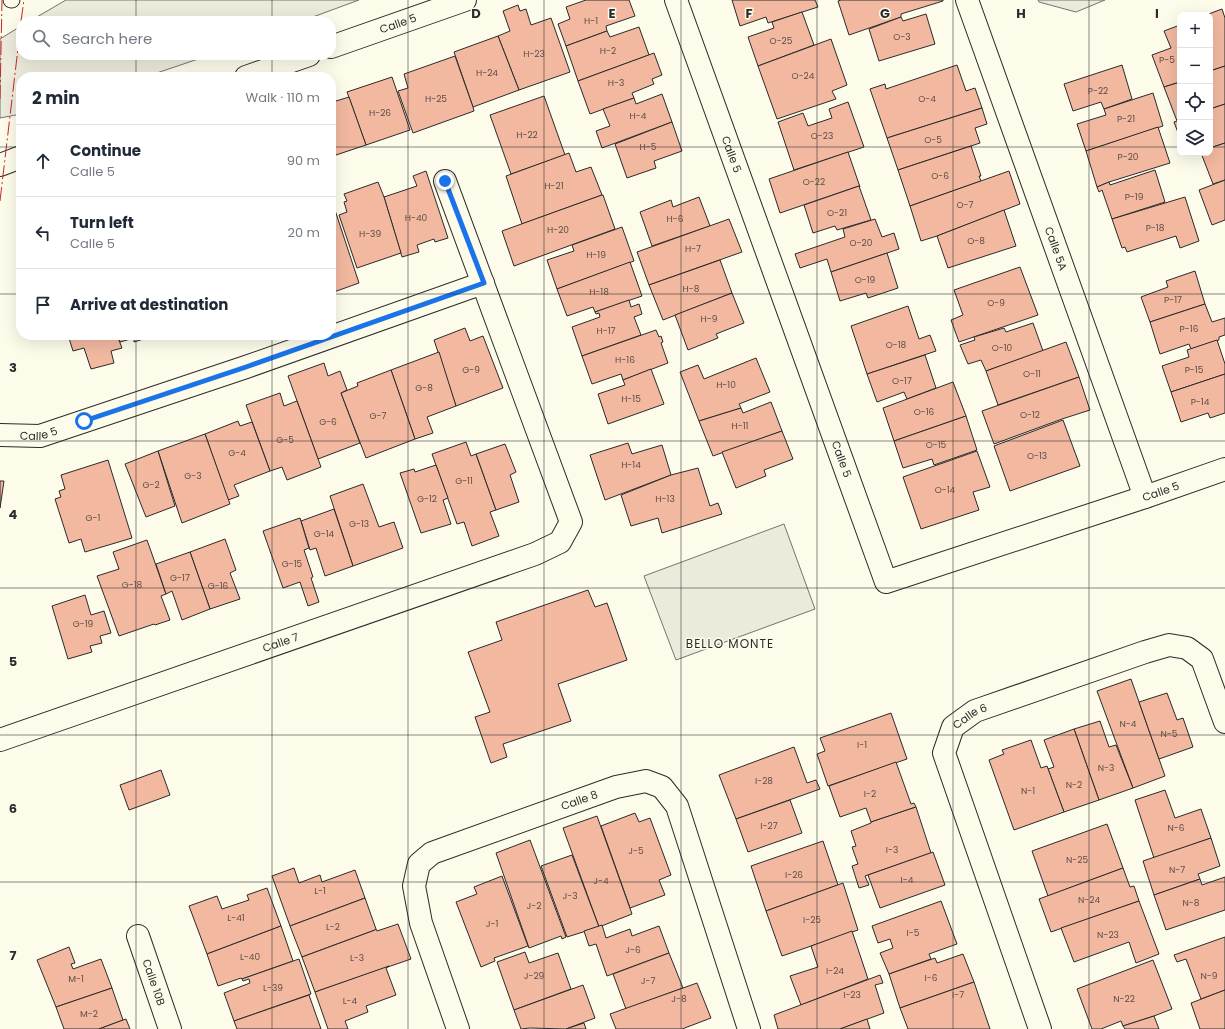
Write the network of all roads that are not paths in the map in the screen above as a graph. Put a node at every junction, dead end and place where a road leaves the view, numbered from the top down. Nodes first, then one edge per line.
1 (465, 0) edge
2 (676, 0) edge
3 (967, 0) edge
4 (336, 45) edge
5 (295, 60) edge
6 (260, 72) edge
7 (16, 159) edge
8 (0, 165) edge
9 (445, 181) dead end
10 (484, 283) junction
11 (336, 335) edge
12 (322, 340) edge
13 (0, 435) edge
14 (1225, 469) edge
15 (1145, 497) junction
16 (1225, 722) edge
17 (0, 740) edge
18 (138, 936) dead end
19 (170, 1029) edge
20 (458, 1029) edge
21 (749, 1029) edge
22 (1040, 1029) edge

1 - 4 street, Calle 5
2 - 15 street, Calle 5
3 - 15 street, Calle 5A
5 - 6 street
7 - 8 street
9 - 10 street
10 - 11 street, Calle 5
10 - 17 street, Calle 7
12 - 13 street, Calle 5
14 - 15 street, Calle 5
16 - 22 street, Calle 6
18 - 19 street, Calle 10B
20 - 21 street, Calle 8

